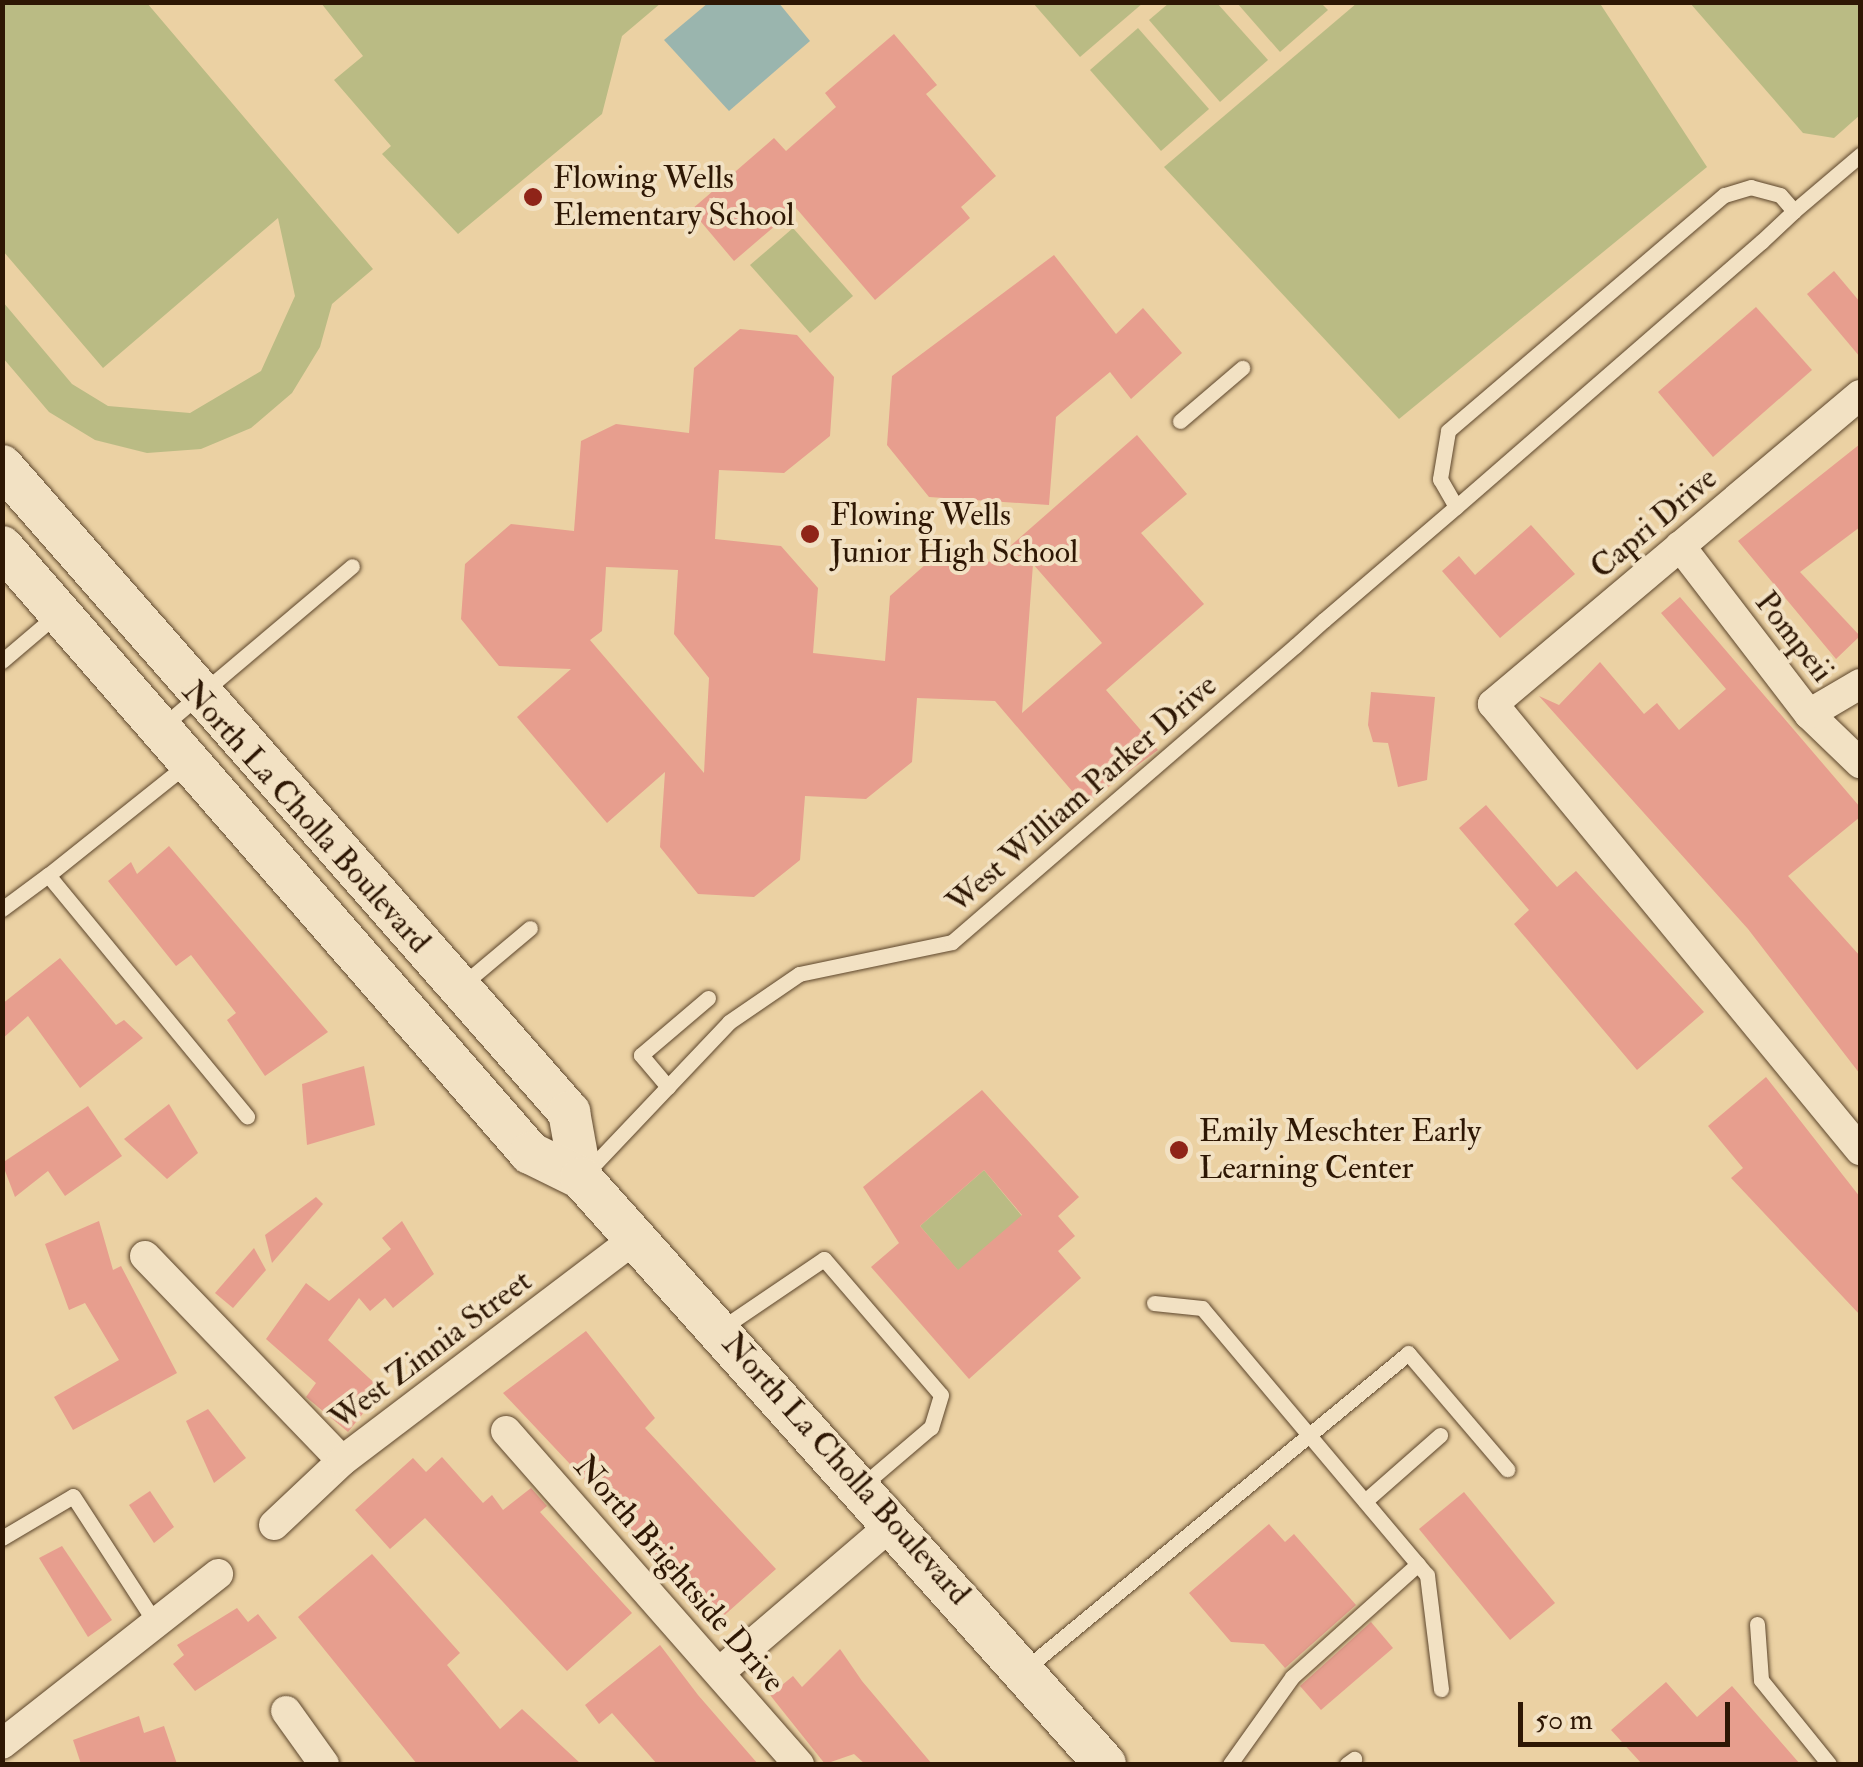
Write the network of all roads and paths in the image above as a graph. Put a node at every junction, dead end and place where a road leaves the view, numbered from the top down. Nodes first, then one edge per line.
1 (1860, 155) edge
2 (1794, 211) junction
3 (1242, 368) dead end
4 (1860, 395) edge
5 (1180, 421) dead end
6 (2, 466) edge
7 (1456, 507) junction
8 (1680, 546) junction
9 (2, 547) edge
10 (352, 566) dead end
11 (60, 612) junction
12 (2, 661) edge
13 (1860, 684) edge
14 (198, 696) junction
15 (1810, 714) junction
16 (164, 725) junction
17 (193, 760) junction
18 (1860, 763) edge
19 (48, 875) junction
20 (2, 909) edge
21 (530, 928) dead end
22 (458, 988) junction
23 (708, 998) dead end
24 (668, 1086) junction
25 (246, 1116) dead end
26 (1860, 1150) edge
27 (582, 1178) junction
28 (636, 1238) junction
29 (146, 1256) dead end
30 (1154, 1303) dead end
31 (720, 1329) junction
32 (506, 1430) dead end
33 (1309, 1434) junction
34 (1440, 1435) dead end
35 (342, 1461) junction
36 (1507, 1468) dead end
37 (864, 1485) junction
38 (1365, 1501) junction
39 (896, 1521) junction
40 (274, 1526) dead end
41 (2, 1538) edge
42 (1418, 1564) junction
43 (218, 1574) dead end
44 (156, 1624) junction
45 (1757, 1624) dead end
46 (1024, 1670) junction
47 (721, 1671) junction
48 (1441, 1689) dead end
49 (286, 1711) dead end
50 (2, 1744) edge
51 (324, 1764) edge
52 (799, 1764) edge
53 (1104, 1764) edge
54 (1230, 1764) edge
55 (1829, 1764) edge

1 - 2 lane, West William Parker Drive
2 - 7 lane, West William Parker Drive
2 - 7 lane
3 - 5 lane
4 - 8 street, Capri Drive
6 - 14 street, North La Cholla Boulevard
7 - 24 lane, West William Parker Drive
8 - 15 street, Pompeii
8 - 26 street, Capri Drive
9 - 11 street, North La Cholla Boulevard
10 - 14 lane
11 - 12 lane
11 - 16 street, North La Cholla Boulevard
13 - 15 street
14 - 16 lane
14 - 22 street, North La Cholla Boulevard
15 - 18 street, Pompeii
16 - 17 street, North La Cholla Boulevard
17 - 19 lane
17 - 27 street, North La Cholla Boulevard
19 - 20 lane
19 - 25 lane
21 - 22 lane
22 - 27 street, North La Cholla Boulevard
23 - 24 lane
24 - 27 lane, West William Parker Drive
27 - 28 street, North La Cholla Boulevard
28 - 31 street, North La Cholla Boulevard
28 - 35 street, West Zinnia Street
29 - 35 street
30 - 33 lane
31 - 37 street, North La Cholla Boulevard
31 - 37 lane
32 - 47 street, North Brightside Drive
33 - 36 lane
33 - 38 lane
33 - 46 lane
34 - 38 lane
35 - 40 street, West Zinnia Street
37 - 39 street, North La Cholla Boulevard
38 - 42 lane
39 - 46 street, North La Cholla Boulevard
39 - 47 street
41 - 44 lane
42 - 48 lane
42 - 54 lane
43 - 44 street
44 - 50 street
45 - 55 lane
46 - 53 street, North La Cholla Boulevard
47 - 52 street, North Brightside Drive
49 - 51 street

